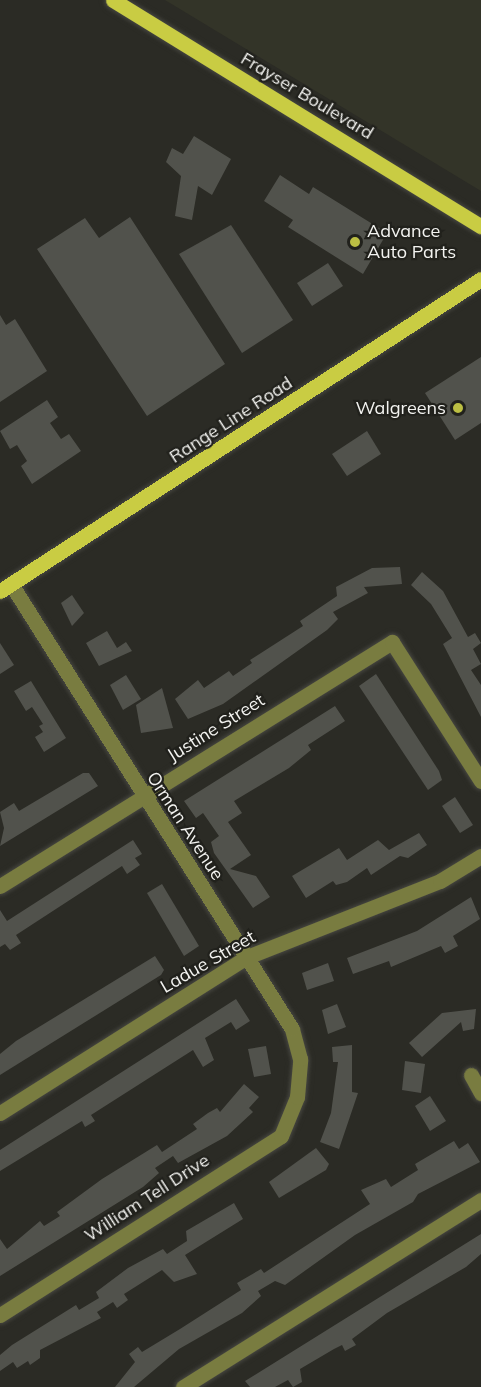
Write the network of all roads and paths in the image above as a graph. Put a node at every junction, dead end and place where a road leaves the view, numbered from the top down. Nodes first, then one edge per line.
1 (112, 0) edge
2 (481, 226) edge
3 (481, 279) edge
4 (5, 588) edge
5 (481, 781) edge
6 (142, 796) junction
7 (481, 856) edge
8 (0, 886) edge
9 (246, 957) junction
10 (471, 1075) dead end
11 (481, 1093) edge
12 (297, 1097) joint
13 (0, 1113) edge
14 (481, 1200) edge
15 (0, 1315) edge
16 (183, 1387) edge

1 - 2 main road, Frayser Boulevard
3 - 4 main road, Range Line Road
4 - 6 street, Orman Avenue
5 - 6 street, Justine Street
6 - 8 street, Justine Street
6 - 9 street, Orman Avenue
7 - 9 street, Ladue Street
9 - 12 street, Orman Avenue
9 - 13 street, Ladue Street
10 - 11 street
12 - 15 street, William Tell Drive
14 - 16 street

